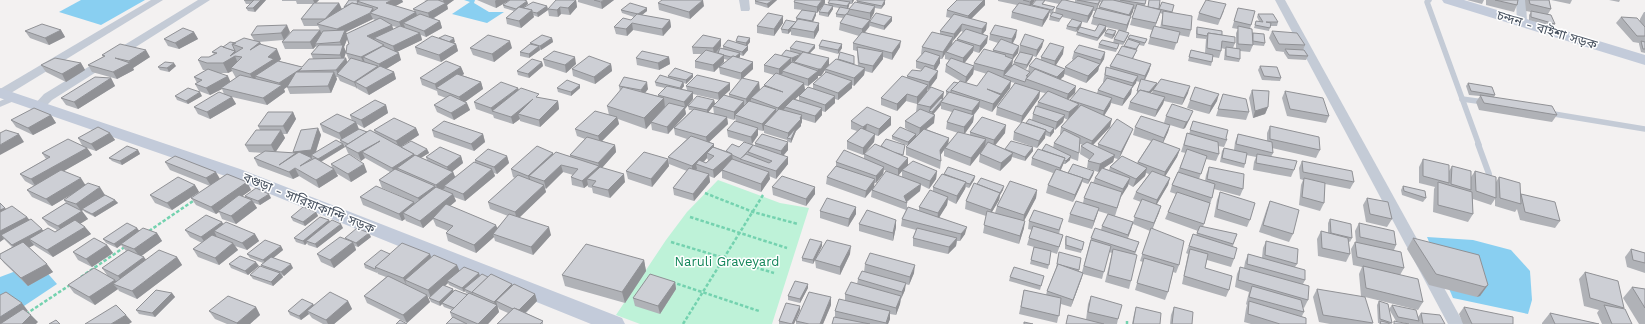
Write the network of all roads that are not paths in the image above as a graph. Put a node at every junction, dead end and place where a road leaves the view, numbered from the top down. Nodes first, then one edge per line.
1 (158, 0) edge
2 (205, 0) edge
3 (1280, 0) edge
4 (1429, 0) edge
5 (1450, 0) edge
6 (1521, 0) edge
7 (1522, 23) junction
8 (1645, 60) edge
9 (4, 97) edge
10 (1462, 98) junction
11 (1492, 104) edge
12 (39, 106) junction
13 (1538, 111) edge
14 (1645, 129) edge
15 (1489, 174) edge
16 (614, 324) edge
17 (1456, 324) edge

1 - 9 street
2 - 12 street
3 - 17 street
4 - 10 lane
5 - 7 main road, চন্দন - বাইশা সড়ক
6 - 7 street
7 - 8 main road, চন্দন - বাইশা সড়ক
9 - 12 main road, বগুড়া - সারিয়াকান্দি সড়ক
10 - 11 lane
10 - 15 lane
12 - 16 main road, বগুড়া - সারিয়াকান্দি সড়ক
13 - 14 lane

